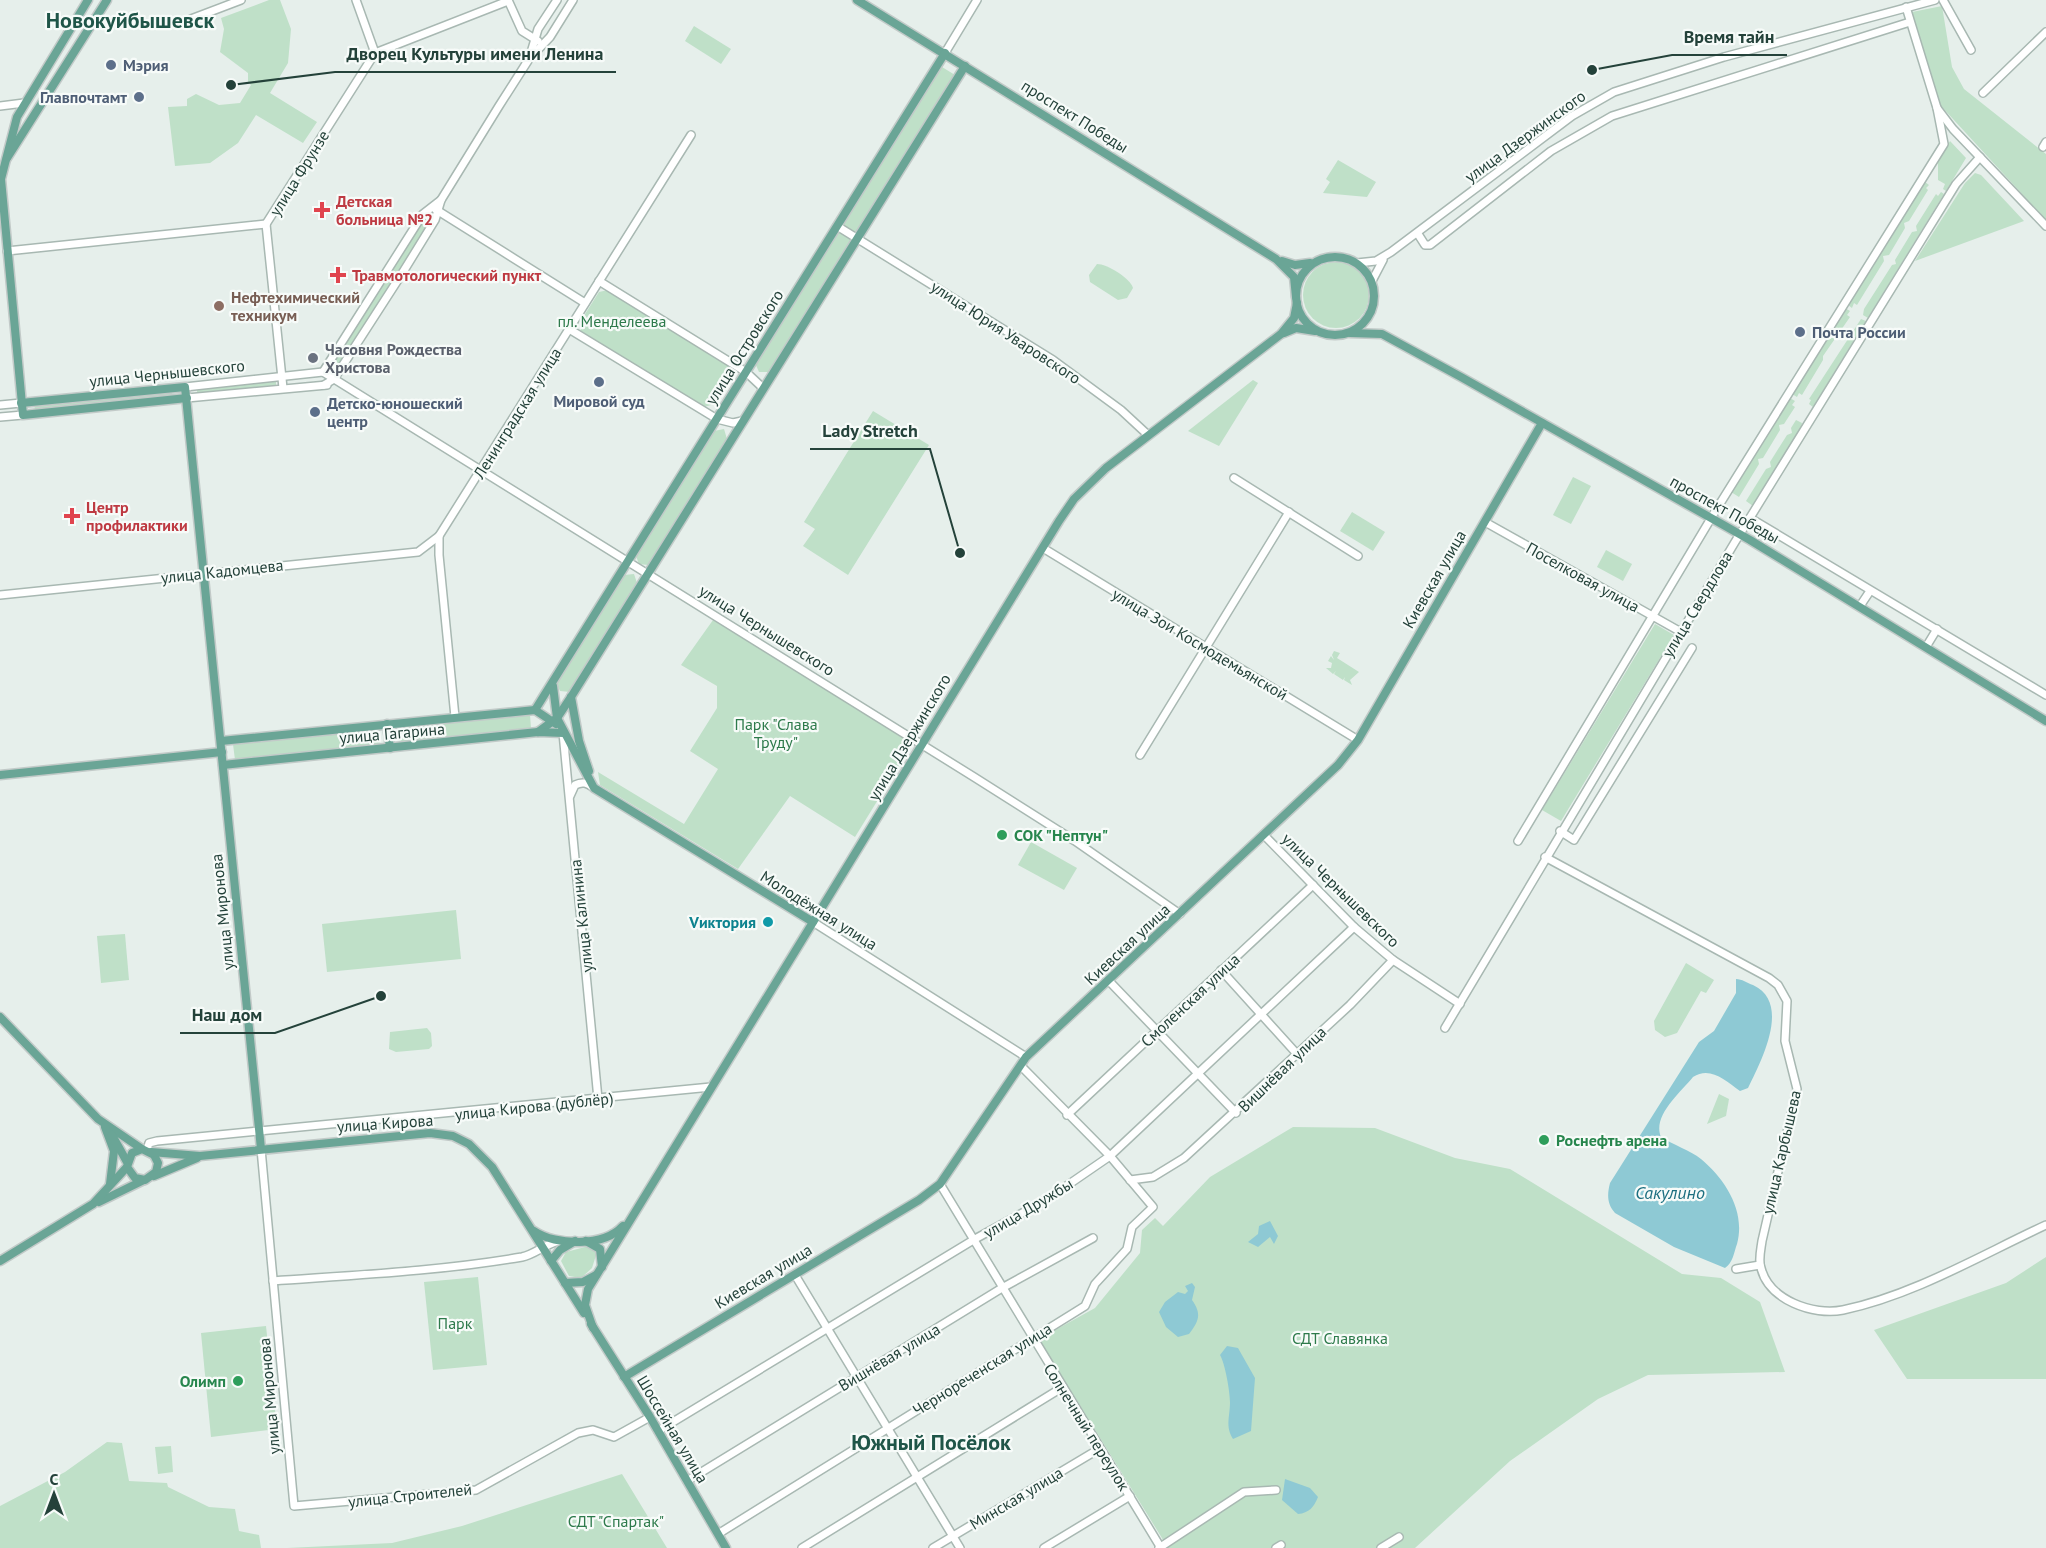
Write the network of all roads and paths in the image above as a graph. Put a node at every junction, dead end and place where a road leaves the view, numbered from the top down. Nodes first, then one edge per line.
1 (90, 0) edge
2 (106, 0) edge
3 (241, 0) edge
4 (356, 0) edge
5 (556, 0) edge
6 (573, 0) edge
7 (857, 0) edge
8 (977, 0) edge
9 (1935, 0) edge
10 (1943, 0) edge
11 (508, 1) edge
12 (1906, 8) junction
13 (191, 19) dead end
14 (1910, 22) junction
15 (2046, 32) edge
16 (86, 34) junction
17 (535, 39) junction
18 (543, 43) junction
19 (1971, 50) dead end
20 (375, 53) junction
21 (945, 53) junction
22 (529, 59) junction
23 (965, 66) junction
24 (1983, 93) dead end
25 (24, 104) junction
26 (0, 106) edge
27 (1936, 108) junction
28 (37, 110) junction
29 (691, 135) dead end
30 (1980, 157) junction
31 (5, 161) junction
32 (0, 185) edge
33 (434, 209) junction
34 (266, 224) junction
35 (837, 226) junction
36 (2046, 226) edge
37 (1418, 234) junction
38 (858, 238) junction
39 (7, 251) junction
40 (1389, 254) junction
41 (1276, 259) junction
42 (1316, 261) junction
43 (1357, 263) junction
44 (599, 281) junction
45 (1372, 281) junction
46 (1296, 300) junction
47 (585, 303) junction
48 (1370, 315) junction
49 (569, 329) junction
50 (1320, 332) junction
51 (1350, 333) junction
52 (1281, 334) junction
53 (1382, 334) junction
54 (323, 372) junction
55 (746, 372) junction
56 (282, 376) junction
57 (338, 381) junction
58 (185, 387) junction
59 (283, 388) junction
60 (763, 388) junction
61 (187, 398) junction
62 (21, 403) junction
63 (0, 405) edge
64 (23, 415) junction
65 (0, 417) edge
66 (717, 419) junction
67 (742, 421) junction
68 (1542, 423) junction
69 (1148, 435) junction
70 (481, 470) junction
71 (1234, 478) dead end
72 (1289, 512) junction
73 (1711, 518) junction
74 (1750, 518) junction
75 (1485, 522) junction
76 (1740, 534) junction
77 (439, 536) junction
78 (1042, 548) junction
79 (1358, 555) dead end
80 (628, 562) junction
81 (204, 573) junction
82 (647, 574) junction
83 (1870, 591) junction
84 (0, 595) edge
85 (1860, 606) junction
86 (1653, 616) junction
87 (1937, 629) junction
88 (1681, 632) junction
89 (1926, 647) junction
90 (1206, 648) junction
91 (1692, 648) dead end
92 (553, 685) junction
93 (2046, 695) edge
94 (571, 697) junction
95 (536, 710) junction
96 (455, 717) junction
97 (555, 719) junction
98 (2046, 721) edge
99 (387, 724) junction
100 (538, 732) junction
101 (563, 733) junction
102 (1358, 740) junction
103 (221, 741) junction
104 (923, 746) junction
105 (390, 748) junction
106 (222, 752) junction
107 (1140, 755) dead end
108 (223, 765) junction
109 (0, 775) edge
110 (594, 788) junction
111 (569, 798) junction
112 (1560, 831) junction
113 (1264, 835) junction
114 (1518, 841) dead end
115 (1545, 857) junction
116 (1313, 885) junction
117 (1180, 914) junction
118 (813, 922) junction
119 (1354, 927) junction
120 (1393, 960) junction
121 (1221, 970) junction
122 (1109, 981) junction
123 (1460, 1004) junction
124 (1261, 1012) junction
125 (0, 1017) edge
126 (1445, 1028) dead end
127 (1157, 1032) junction
128 (1297, 1054) junction
129 (1026, 1057) junction
130 (1020, 1066) junction
131 (1196, 1072) junction
132 (711, 1088) junction
133 (598, 1099) junction
134 (1236, 1113) junction
135 (1067, 1115) junction
136 (98, 1119) junction
137 (105, 1127) junction
138 (260, 1132) junction
139 (261, 1149) junction
140 (146, 1150) junction
141 (200, 1156) junction
142 (1110, 1156) junction
143 (127, 1164) junction
144 (149, 1178) junction
145 (1130, 1180) junction
146 (940, 1184) junction
147 (108, 1189) junction
148 (93, 1204) junction
149 (631, 1216) junction
150 (2046, 1225) edge
151 (531, 1229) junction
152 (1093, 1238) dead end
153 (975, 1239) junction
154 (561, 1241) junction
155 (575, 1241) junction
156 (585, 1241) junction
157 (542, 1247) junction
158 (0, 1261) edge
159 (551, 1261) junction
160 (1760, 1265) junction
161 (1736, 1269) dead end
162 (600, 1270) junction
163 (795, 1275) junction
164 (273, 1281) junction
165 (565, 1283) junction
166 (1002, 1288) junction
167 (593, 1328) junction
168 (827, 1328) junction
169 (1032, 1338) junction
170 (624, 1377) junction
171 (855, 1377) junction
172 (1063, 1387) junction
173 (650, 1418) junction
174 (887, 1429) junction
175 (658, 1431) junction
176 (1099, 1449) junction
177 (917, 1478) junction
178 (687, 1481) junction
179 (1276, 1490) dead end
180 (1130, 1496) junction
181 (294, 1506) joint
182 (718, 1534) junction
183 (953, 1536) junction
184 (1399, 1537) dead end
185 (726, 1548) edge
186 (802, 1548) edge
187 (933, 1548) edge
188 (960, 1548) edge
189 (1044, 1548) edge
190 (1160, 1548) edge
191 (1381, 1548) edge

1 - 16 main road
1 - 25 main road
2 - 16 main road
3 - 13 street
4 - 20 street
5 - 17 street
6 - 18 street
7 - 21 main road, проспект Победы
8 - 21 street, улица Островского
9 - 12 street, улица Дзержинского
10 - 19 street
11 - 17 street
11 - 20 street
12 - 14 street
12 - 37 street, улица Дзержинского
14 - 27 street
14 - 37 street, улица Дзержинского
15 - 24 street
16 - 28 main road
17 - 18 street
17 - 22 street
18 - 22 street
20 - 34 street, улица Фрунзе
21 - 23 main road, проспект Победы
21 - 35 main road, улица Островского
22 - 33 street
23 - 38 main road
23 - 41 main road, проспект Победы
25 - 26 street
25 - 28 main road
25 - 31 main road
27 - 30 street
27 - 73 street, улица Свердлова
28 - 31 main road
29 - 44 street, Ленинградская улица
30 - 36 street
30 - 74 street, улица Свердлова
31 - 32 main road
32 - 39 main road
33 - 47 street
33 - 54 street
33 - 57 street
34 - 39 street, улица Фрунзе
34 - 56 street
35 - 38 street, улица Юрия Уваровского
35 - 55 main road, улица Островского
37 - 40 street, улица Дзержинского
38 - 60 main road
38 - 69 street, улица Юрия Уваровского
39 - 62 main road
40 - 43 street, улица Дзержинского
40 - 45 street, улица Дзержинского
41 - 42 main road, проспект Победы
41 - 46 main road, проспект Победы
42 - 43 main road
42 - 46 main road
43 - 45 main road
44 - 47 street, Ленинградская улица
44 - 55 street
45 - 48 main road
46 - 50 main road
46 - 52 main road, улица Дзержинского
47 - 49 street, Ленинградская улица
48 - 51 main road
48 - 53 main road, проспект Победы
49 - 66 street
49 - 70 street, Ленинградская улица
50 - 51 main road
50 - 52 main road, улица Дзержинского
51 - 53 main road, проспект Победы
52 - 69 main road, улица Дзержинского
53 - 68 main road, проспект Победы
54 - 56 street, улица Чернышевского
54 - 57 street, улица Чернышевского
55 - 60 street
55 - 66 main road, улица Островского
56 - 58 street, улица Чернышевского
56 - 59 street
57 - 59 street, улица Чернышевского
57 - 70 street, улица Чернышевского
58 - 61 main road, улица Миронова
58 - 62 main road, улица Чернышевского
59 - 61 street, улица Чернышевского
60 - 67 main road
61 - 64 main road, улица Чернышевского
61 - 81 main road, улица Миронова
62 - 63 street, улица Чернышевского
62 - 64 main road
64 - 65 street, улица Чернышевского
66 - 67 street
66 - 80 main road, улица Островского
67 - 82 main road
68 - 73 main road, проспект Победы
68 - 75 main road, Киевская улица
69 - 78 main road, улица Дзержинского
70 - 77 street, Ленинградская улица
70 - 80 street, улица Чернышевского
71 - 72 street
72 - 79 street
72 - 90 street
73 - 76 main road, проспект Победы
73 - 86 street, улица Свердлова
74 - 76 street, улица Свердлова
74 - 83 street
75 - 86 street, Поселковая улица
75 - 102 main road, Киевская улица
76 - 85 main road, проспект Победы
76 - 88 street, улица Свердлова
77 - 81 street, улица Кадомцева
77 - 96 street
78 - 90 street, улица Зои Космодемьянской
78 - 104 main road, улица Дзержинского
80 - 82 street, улица Чернышевского
80 - 92 main road, улица Островского
81 - 84 street, улица Кадомцева
81 - 103 main road, улица Миронова
82 - 94 main road
82 - 104 street, улица Чернышевского
83 - 85 street
83 - 87 street
85 - 89 main road, проспект Победы
86 - 88 street, Поселковая улица
86 - 114 street, улица Свердлова
87 - 89 street
87 - 93 street
88 - 112 street, улица Свердлова
89 - 98 main road, проспект Победы
90 - 102 street, улица Зои Космодемьянской
90 - 107 street
91 - 112 street
92 - 94 main road
92 - 95 main road, улица Островского
92 - 97 main road
94 - 97 main road
94 - 110 main road
95 - 96 main road, улица Гагарина
95 - 97 main road
95 - 100 main road
96 - 99 main road, улица Гагарина
97 - 100 main road
97 - 101 main road
99 - 103 main road, улица Гагарина
99 - 105 main road
100 - 101 main road, улица Гагарина
100 - 105 main road, улица Гагарина
101 - 110 main road
101 - 111 street, улица Калинина
102 - 113 main road, Киевская улица
103 - 106 main road, улица Миронова
104 - 117 street, улица Чернышевского
104 - 118 main road, улица Дзержинского
105 - 108 main road, улица Гагарина
106 - 108 main road, улица Миронова
106 - 109 main road
108 - 138 main road, улица Миронова
110 - 111 street
110 - 118 main road, Молодёжная улица
111 - 133 street, улица Калинина
112 - 115 street, улица Свердлова
113 - 116 street, улица Чернышевского
113 - 117 main road, Киевская улица
115 - 123 street, улица Свердлова
115 - 160 street, улица Карбышева
116 - 119 street, улица Чернышевского
116 - 121 street, Смоленская улица
117 - 122 main road, Киевская улица
118 - 129 street, Молодёжная улица
118 - 132 main road, улица Дзержинского
119 - 120 street, улица Чернышевского
119 - 124 street, улица Дружбы
120 - 123 street, улица Чернышевского
120 - 128 street, Вишнёвая улица
121 - 124 street
121 - 127 street, Смоленская улица
122 - 127 street
122 - 129 main road, Киевская улица
123 - 126 street, улица Свердлова
124 - 128 street
124 - 131 street, улица Дружбы
125 - 136 main road, улица Кирова
127 - 131 street
127 - 135 street, Смоленская улица
128 - 134 street, Вишнёвая улица
129 - 130 main road, Киевская улица
130 - 135 street, Чернореченская улица
130 - 146 main road, Киевская улица
131 - 134 street
131 - 142 street, улица Дружбы
132 - 133 street, улица Кирова (дублёр)
132 - 149 main road, улица Дзержинского
133 - 138 street, улица Кирова (дублёр)
134 - 145 street, Вишнёвая улица
135 - 142 street, Чернореченская улица
136 - 137 main road
136 - 140 main road, улица Кирова
137 - 143 main road
137 - 147 main road
138 - 139 main road, улица Миронова
138 - 140 street, улица Кирова (дублёр)
139 - 141 main road, улица Кирова
139 - 151 main road, улица Кирова
139 - 164 street, улица Миронова
140 - 141 main road, улица Кирова
140 - 143 main road
140 - 144 main road
141 - 144 main road
142 - 145 street, Чернореченская улица
142 - 153 street, улица Дружбы
143 - 144 main road
143 - 147 main road
144 - 148 main road
145 - 169 street, Чернореченская улица
146 - 153 street, Солнечный переулок
146 - 163 main road, Киевская улица
147 - 148 main road
148 - 158 main road
149 - 156 main road
149 - 162 main road, улица Дзержинского
150 - 160 street
151 - 154 main road
151 - 157 main road, улица Кирова
152 - 166 street, Вишнёвая улица
153 - 166 street, Солнечный переулок
153 - 168 street, улица Дружбы
154 - 155 main road
154 - 157 street
155 - 156 main road
155 - 159 main road
156 - 162 main road
157 - 159 main road, улица Кирова
157 - 164 street
159 - 165 main road, улица Кирова
160 - 161 street
162 - 165 main road
162 - 167 main road, улица Дзержинского
163 - 168 street
163 - 170 main road, Киевская улица
164 - 181 street, улица Миронова
165 - 167 main road, улица Кирова
166 - 169 street, Солнечный переулок
166 - 171 street, Вишнёвая улица
167 - 170 main road, Шоссейная улица
168 - 171 street
168 - 175 street, улица Дружбы
169 - 172 street, Солнечный переулок
169 - 174 street, Чернореченская улица
170 - 173 main road, Шоссейная улица
171 - 174 street
171 - 178 street, Вишнёвая улица
172 - 176 street, Солнечный переулок
172 - 177 street
173 - 175 main road, Шоссейная улица
173 - 181 street, улица Строителей
174 - 177 street
174 - 182 street, Чернореченская улица
175 - 178 main road, Шоссейная улица
176 - 180 street, Солнечный переулок
176 - 183 street, Минская улица
177 - 183 street
177 - 186 street
178 - 182 main road, Шоссейная улица
179 - 190 street
180 - 189 street
180 - 190 street, Солнечный переулок
182 - 185 main road, Шоссейная улица
183 - 187 street, Минская улица
183 - 188 street
184 - 191 street

